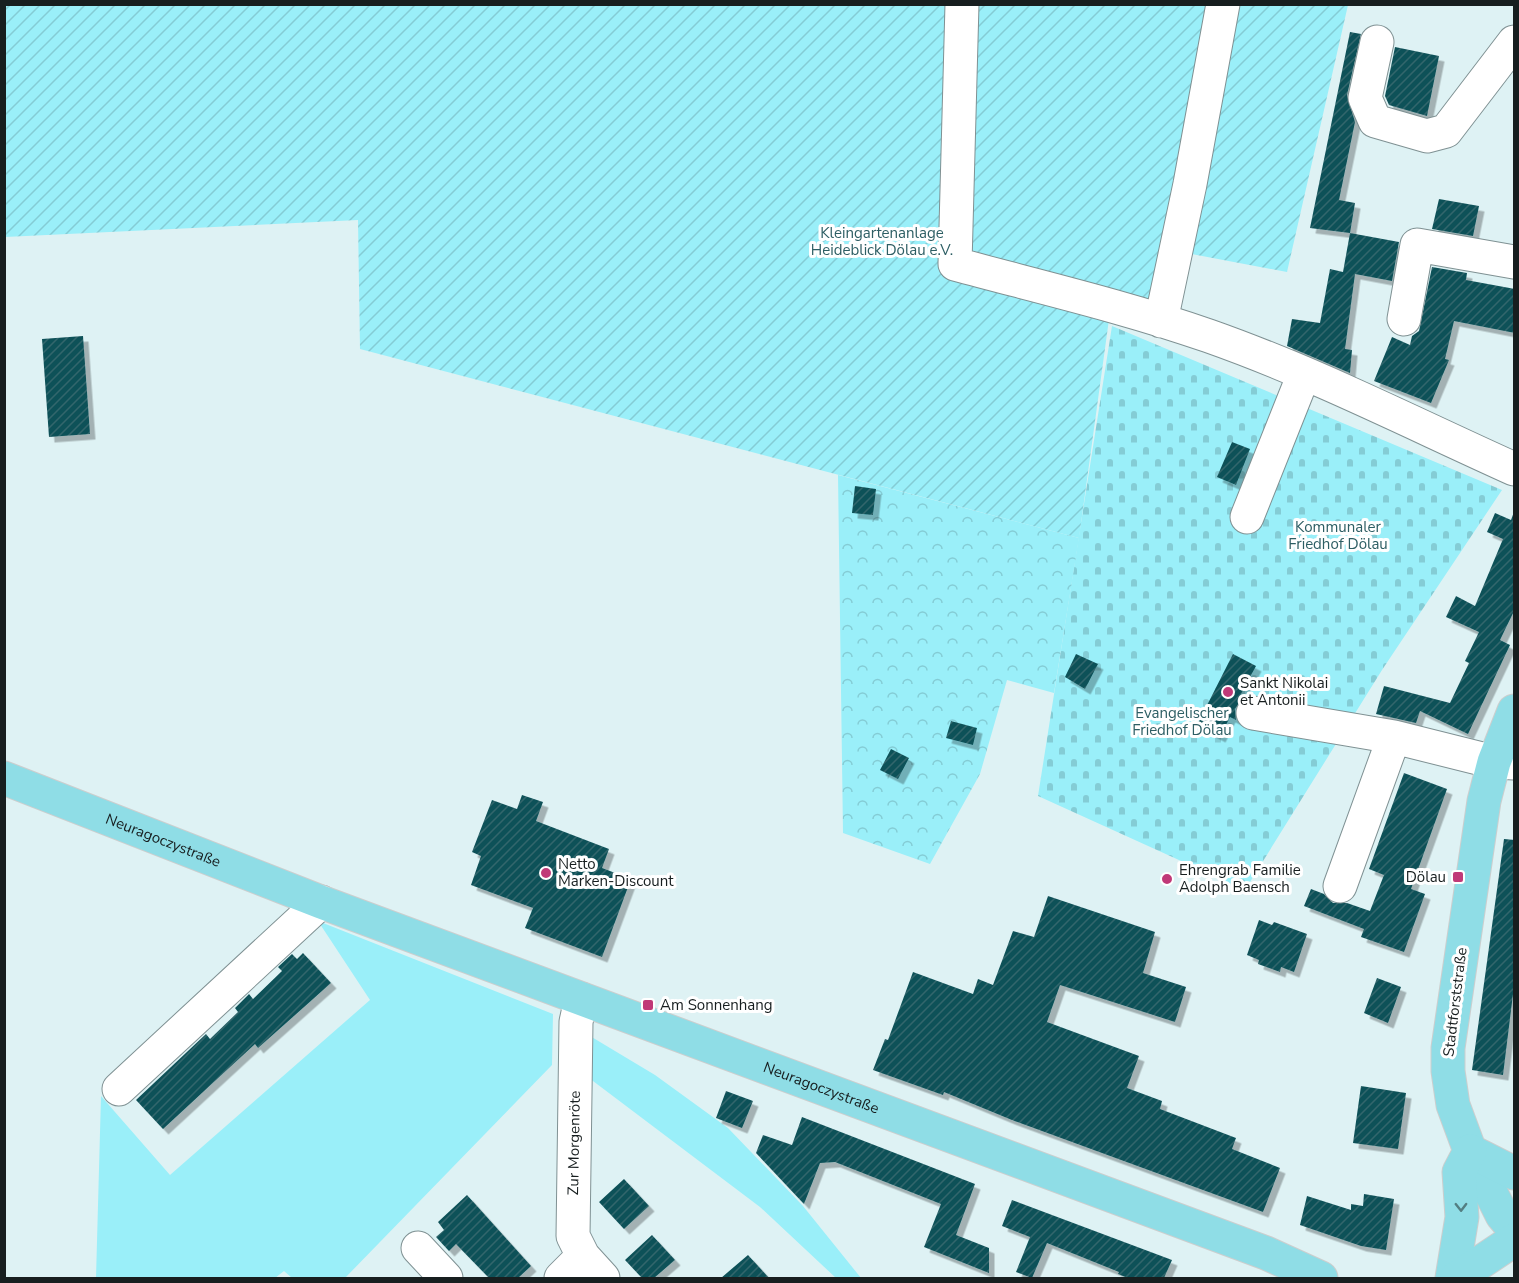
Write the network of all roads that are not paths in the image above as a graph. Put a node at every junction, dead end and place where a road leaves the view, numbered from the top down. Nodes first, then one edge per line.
1 (962, 4) edge
2 (1223, 4) edge
3 (1377, 42) dead end
4 (1515, 42) edge
5 (1515, 262) edge
6 (1404, 320) dead end
7 (1161, 321) junction
8 (1304, 374) junction
9 (1515, 469) edge
10 (1247, 517) dead end
11 (1515, 711) edge
12 (1253, 713) dead end
13 (1394, 737) junction
14 (1504, 762) edge
15 (4, 778) edge
16 (1340, 886) dead end
17 (321, 902) junction
18 (581, 999) junction
19 (118, 1089) dead end
20 (1470, 1151) junction
21 (1515, 1173) edge
22 (1515, 1229) edge
23 (1515, 1240) edge
24 (418, 1248) dead end
25 (583, 1271) edge
26 (446, 1278) edge
27 (1321, 1278) edge
28 (1454, 1278) edge

1 - 7 street
2 - 7 street
3 - 4 street
5 - 6 street
7 - 8 street
8 - 9 street
8 - 10 street
11 - 14 main road, Stadtforststraße
12 - 13 street
13 - 14 street
13 - 16 street
14 - 20 main road, Stadtforststraße
15 - 17 main road, Neuragoczystraße
17 - 18 main road, Neuragoczystraße
17 - 19 street
18 - 25 street, Zur Morgenröte
18 - 27 main road, Neuragoczystraße
20 - 21 main road
20 - 22 main road, Stadtforststraße
20 -> 28 main road
23 - 28 main road
24 - 26 street

